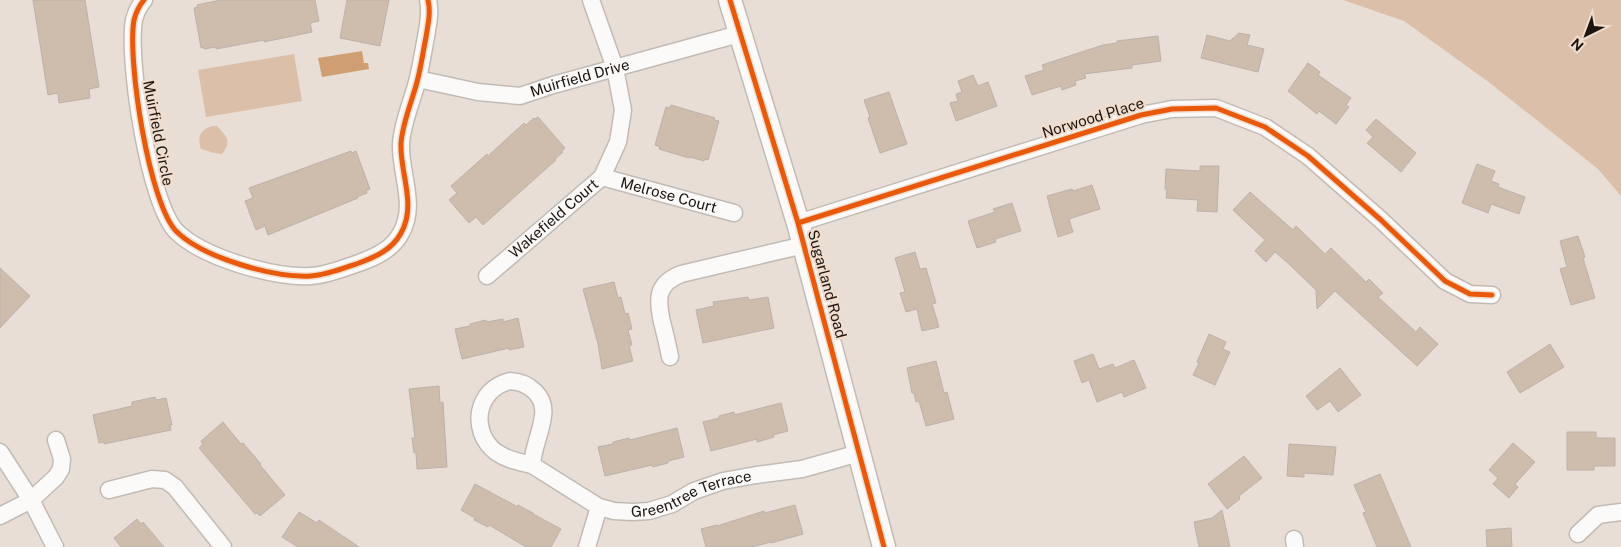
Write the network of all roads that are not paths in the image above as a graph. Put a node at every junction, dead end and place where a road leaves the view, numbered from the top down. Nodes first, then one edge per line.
1 (144, 0) edge
2 (428, 0) edge
3 (591, 0) edge
4 (730, 0) edge
5 (739, 34) junction
6 (615, 68) junction
7 (418, 79) junction
8 (602, 177) junction
9 (734, 213) dead end
10 (798, 222) junction
11 (804, 245) junction
12 (487, 276) dead end
13 (1492, 295) dead end
14 (670, 357) dead end
15 (56, 440) dead end
16 (0, 452) edge
17 (859, 453) junction
18 (532, 465) junction
19 (109, 490) dead end
20 (31, 500) junction
21 (598, 507) junction
22 (1621, 512) edge
23 (0, 516) edge
24 (1578, 534) dead end
25 (55, 547) edge
26 (223, 547) edge
27 (587, 547) edge
28 (884, 547) edge

1 - 7 street, Muirfield Circle
2 - 7 street, Muirfield Circle
3 - 6 street, Wakefield Court
4 - 5 street, Sugarland Road
5 - 6 street, Muirfield Drive
5 - 10 street, Sugarland Road
6 - 7 street, Muirfield Drive
6 - 8 street, Wakefield Court
8 - 9 street, Melrose Court
8 - 12 street, Wakefield Court
10 - 11 street, Sugarland Road
10 - 13 street, Norwood Place
11 - 14 street
11 - 17 street, Sugarland Road
15 - 20 street
16 - 20 street
17 - 21 street, Greentree Terrace
17 - 28 street, Sugarland Road
18 - 18 street, Greentree Terrace
18 - 21 street, Greentree Terrace
19 - 26 street
20 - 23 street
20 - 25 street
21 - 27 street
22 - 24 street

